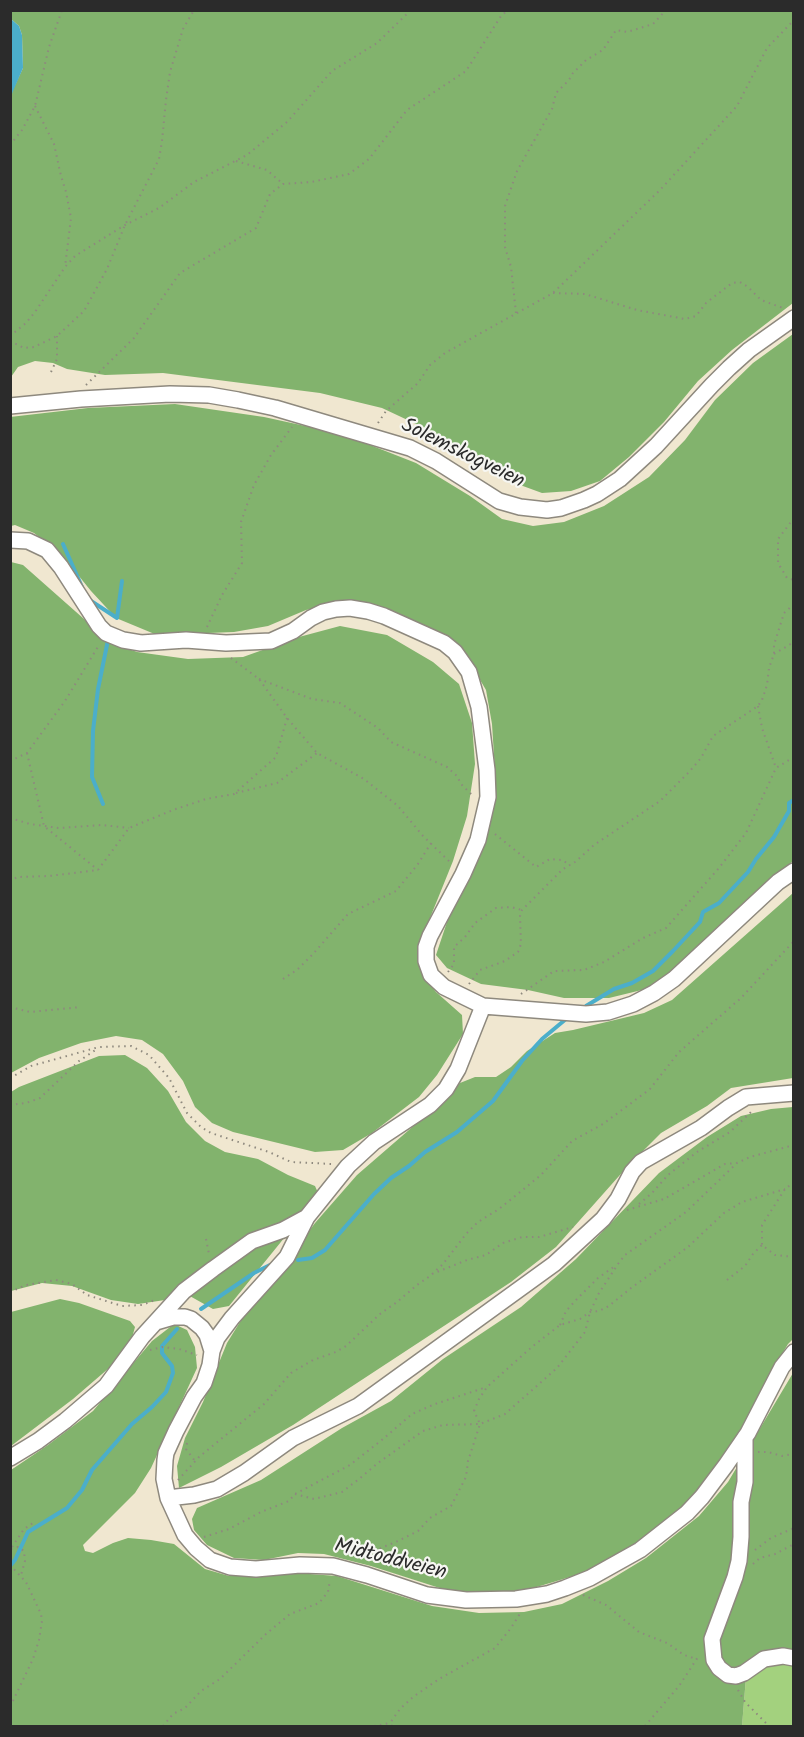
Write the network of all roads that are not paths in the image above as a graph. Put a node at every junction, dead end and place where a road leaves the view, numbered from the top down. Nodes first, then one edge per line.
1 (792, 314) edge
2 (10, 405) edge
3 (10, 540) edge
4 (794, 871) edge
5 (477, 1003) junction
6 (794, 1093) edge
7 (307, 1216) junction
8 (154, 1323) junction
9 (794, 1352) edge
10 (211, 1358) junction
11 (745, 1437) junction
12 (10, 1458) edge
13 (167, 1494) junction
14 (794, 1658) edge

1 - 2 street, Solemskogveien
3 - 5 street
4 - 5 street
5 - 7 street
6 - 13 street
7 - 8 street
7 - 10 street, Midtoddveien
8 - 10 street
8 - 12 street
9 - 11 street, Midtoddveien
10 - 13 street, Midtoddveien
11 - 13 street, Midtoddveien
11 - 14 street

